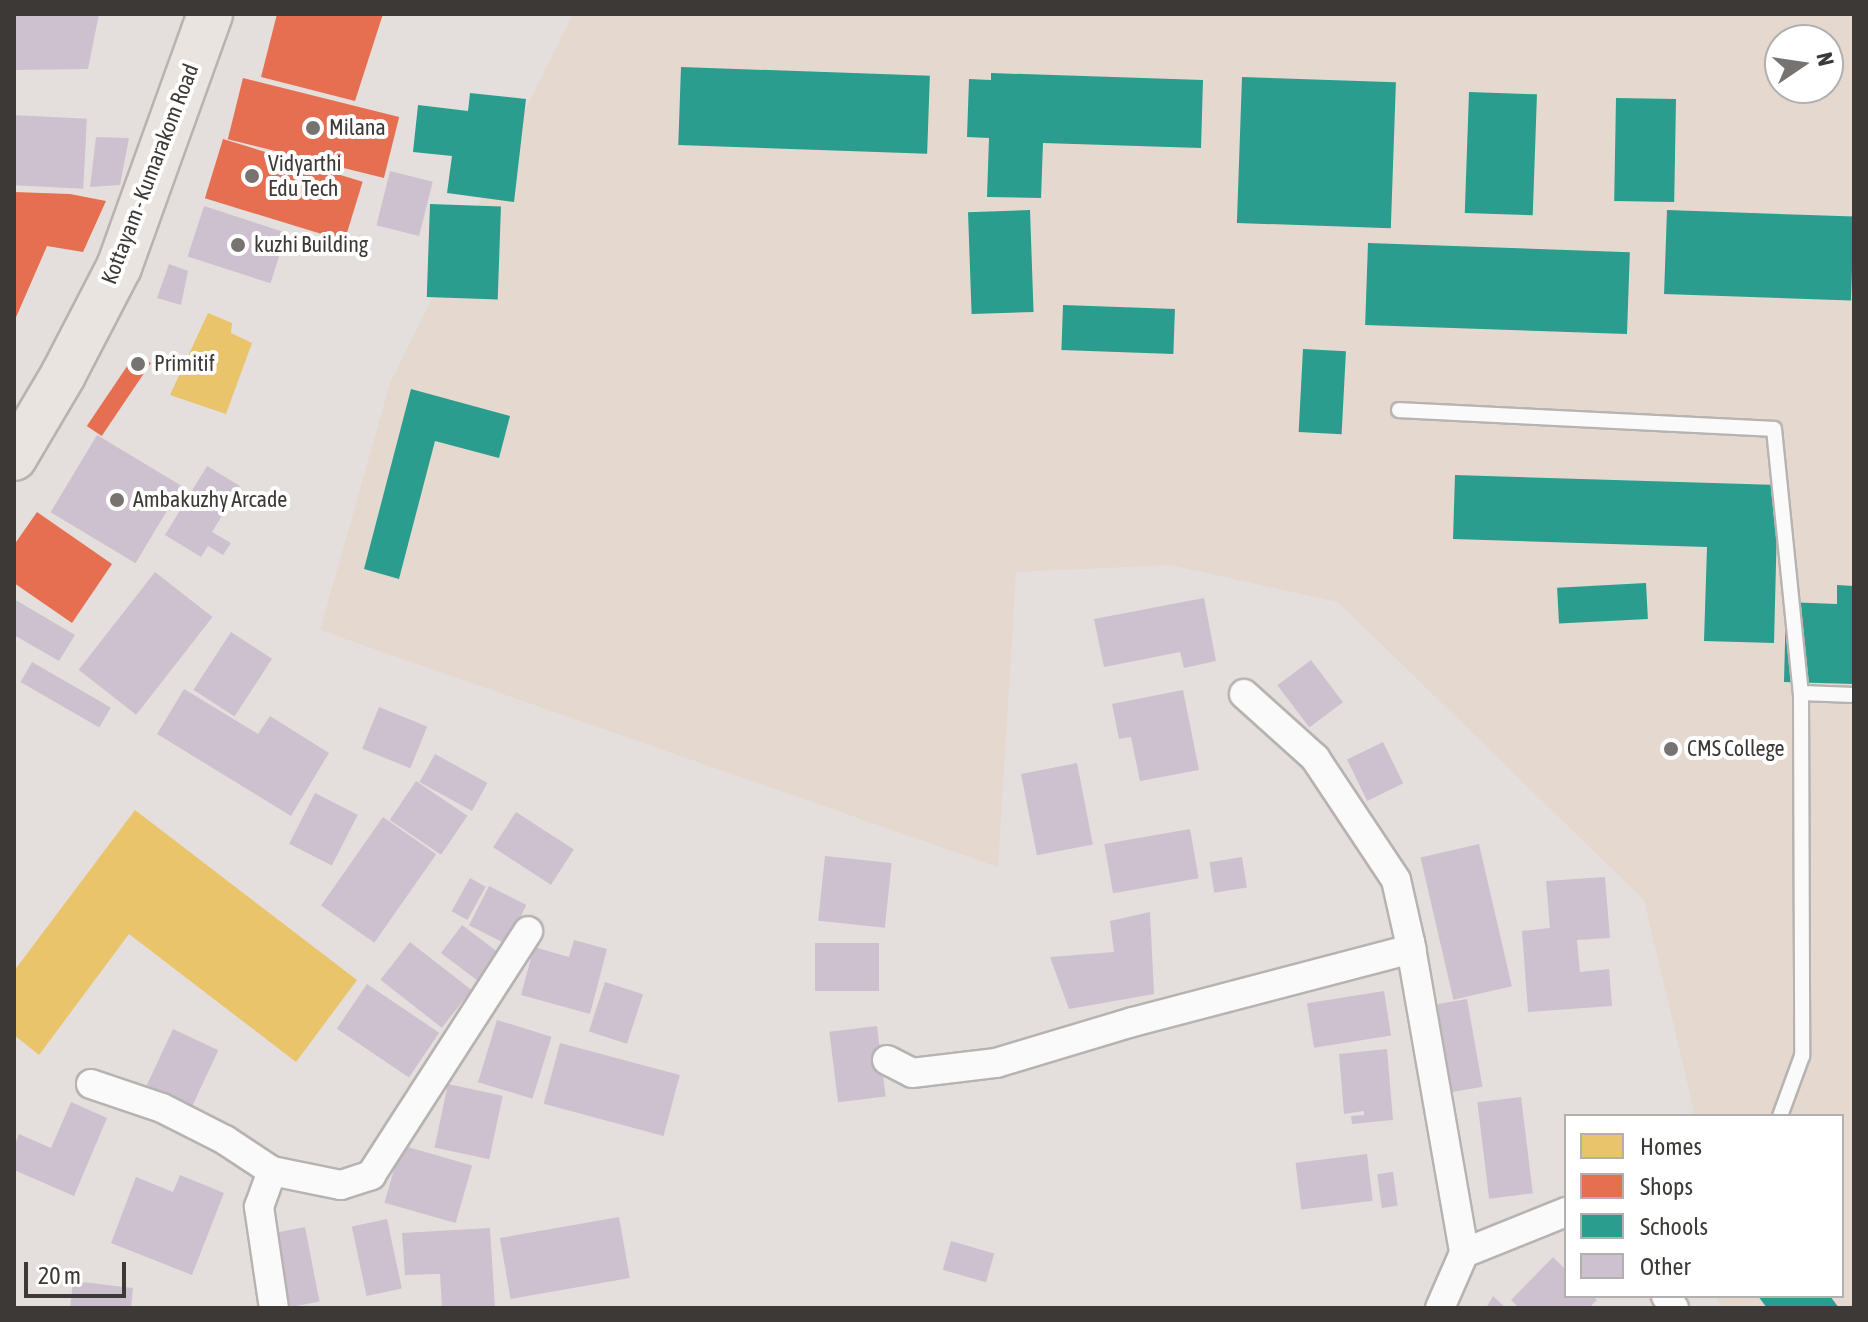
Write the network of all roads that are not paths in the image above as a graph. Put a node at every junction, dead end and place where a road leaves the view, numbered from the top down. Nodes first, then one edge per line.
1 (210, 14) edge
2 (1399, 410) dead end
3 (14, 458) edge
4 (1801, 693) junction
5 (1244, 694) dead end
6 (1854, 695) edge
7 (528, 931) dead end
8 (1412, 949) junction
9 (887, 1060) dead end
10 (91, 1084) dead end
11 (1781, 1114) edge
12 (272, 1171) junction
13 (1564, 1213) edge
14 (1464, 1253) junction
15 (274, 1308) edge
16 (1440, 1308) edge

1 - 3 main road, Kottayam - Kumarakom Road
2 - 4 lane
4 - 6 lane
4 - 11 lane
5 - 8 street
7 - 12 street
8 - 9 street
8 - 14 street
10 - 12 street
12 - 15 street
13 - 14 street
14 - 16 street

